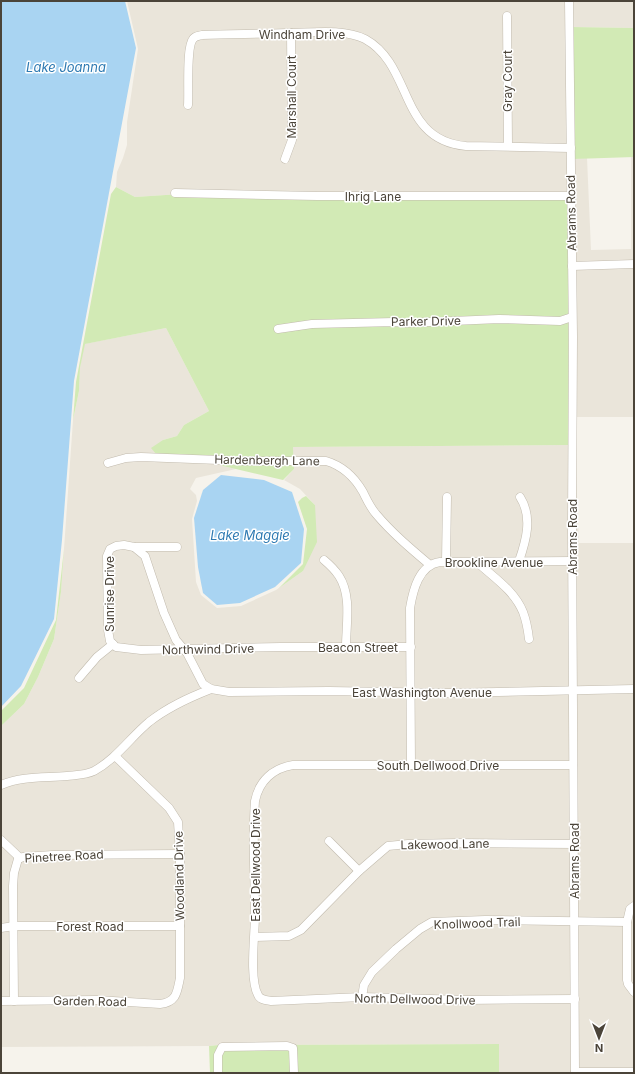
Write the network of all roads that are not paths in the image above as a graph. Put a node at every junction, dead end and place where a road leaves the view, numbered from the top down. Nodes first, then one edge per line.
1 (569, 1) edge
2 (507, 16) dead end
3 (291, 33) junction
4 (188, 105) dead end
5 (508, 146) junction
6 (571, 148) junction
7 (285, 159) dead end
8 (175, 193) dead end
9 (571, 196) junction
10 (634, 264) edge
11 (572, 266) junction
12 (572, 317) junction
13 (278, 329) dead end
14 (108, 463) dead end
15 (447, 497) dead end
16 (520, 497) dead end
17 (134, 547) junction
18 (177, 547) dead end
19 (324, 560) dead end
20 (519, 561) junction
21 (572, 561) junction
22 (446, 562) junction
23 (477, 562) junction
24 (430, 565) junction
25 (529, 639) dead end
26 (113, 644) junction
27 (305, 647) joint
28 (346, 647) junction
29 (411, 647) junction
30 (184, 648) junction
31 (79, 678) dead end
32 (211, 689) junction
33 (634, 689) edge
34 (574, 690) junction
35 (411, 692) junction
36 (115, 756) junction
37 (303, 765) joint
38 (411, 765) junction
39 (573, 765) junction
40 (1, 785) edge
41 (1, 840) edge
42 (329, 841) dead end
43 (574, 844) junction
44 (180, 854) junction
45 (20, 858) junction
46 (359, 871) junction
47 (634, 906) edge
48 (575, 921) junction
49 (627, 922) junction
50 (14, 926) junction
51 (180, 926) junction
52 (1, 928) edge
53 (255, 937) junction
54 (634, 992) edge
55 (258, 994) joint
56 (175, 996) joint
57 (362, 997) junction
58 (575, 999) junction
59 (1, 1001) edge
60 (14, 1001) junction
61 (575, 1072) edge
62 (634, 1072) edge
63 (218, 1073) edge
64 (294, 1073) edge

1 - 6 street, Abrams Road
2 - 5 street, Gray Court
3 - 4 street, Windham Drive
3 - 5 street, Windham Drive
3 - 7 street, Marshall Court
5 - 6 street, Windham Drive
6 - 9 street, Abrams Road
8 - 9 street, Ihrig Lane
9 - 11 street, Abrams Road
10 - 11 street
11 - 12 street, Abrams Road
12 - 13 street, Parker Drive
12 - 21 street, Abrams Road
14 - 24 street, Hardenbergh Lane
15 - 22 street
16 - 20 street
17 - 18 street
17 - 26 street, Sunrise Drive
17 - 30 street
19 - 28 street
20 - 21 street, Brookline Avenue
20 - 23 street, Brookline Avenue
21 - 34 street, Abrams Road
22 - 23 street, Brookline Avenue
22 - 24 street, Brookline Avenue
23 - 25 street
24 - 29 street, Brookline Avenue
26 - 30 street, Northwind Drive
26 - 31 street, Sunrise Drive
27 - 28 street, Beacon Street
27 - 30 street, Northwind Drive
28 - 29 street, Beacon Street
29 - 35 street, Brookline Avenue
30 - 32 street
32 - 35 street, East Washington Avenue
32 - 36 street
33 - 34 street, East Washington Avenue
34 - 35 street, East Washington Avenue
34 - 39 street, Abrams Road
35 - 38 street, Brookline Avenue
36 - 40 street
36 - 44 street, Woodland Drive
37 - 38 street, South Dellwood Drive
37 - 53 street, East Dellwood Drive
38 - 39 street, South Dellwood Drive
39 - 43 street, Abrams Road
41 - 45 street
42 - 46 street
43 - 46 street, Lakewood Lane
43 - 48 street, Abrams Road
44 - 45 street, Pinetree Road
44 - 51 street, Woodland Drive
45 - 50 street, Pinetree Road
46 - 53 street, Lakewood Lane
47 - 49 street
48 - 49 street, Knollwood Trail
48 - 57 street, Knollwood Trail
48 - 58 street, Abrams Road
49 - 54 street
50 - 51 street, Forest Road
50 - 52 street, Forest Road
50 - 60 street, Pinetree Road
51 - 56 street, Woodland Drive
53 - 55 street, East Dellwood Drive
55 - 57 street, North Dellwood Drive
56 - 60 street, Garden Road
57 - 58 street, North Dellwood Drive
58 - 61 street, Abrams Road
59 - 60 street, Garden Road
61 - 62 street
63 - 64 street

